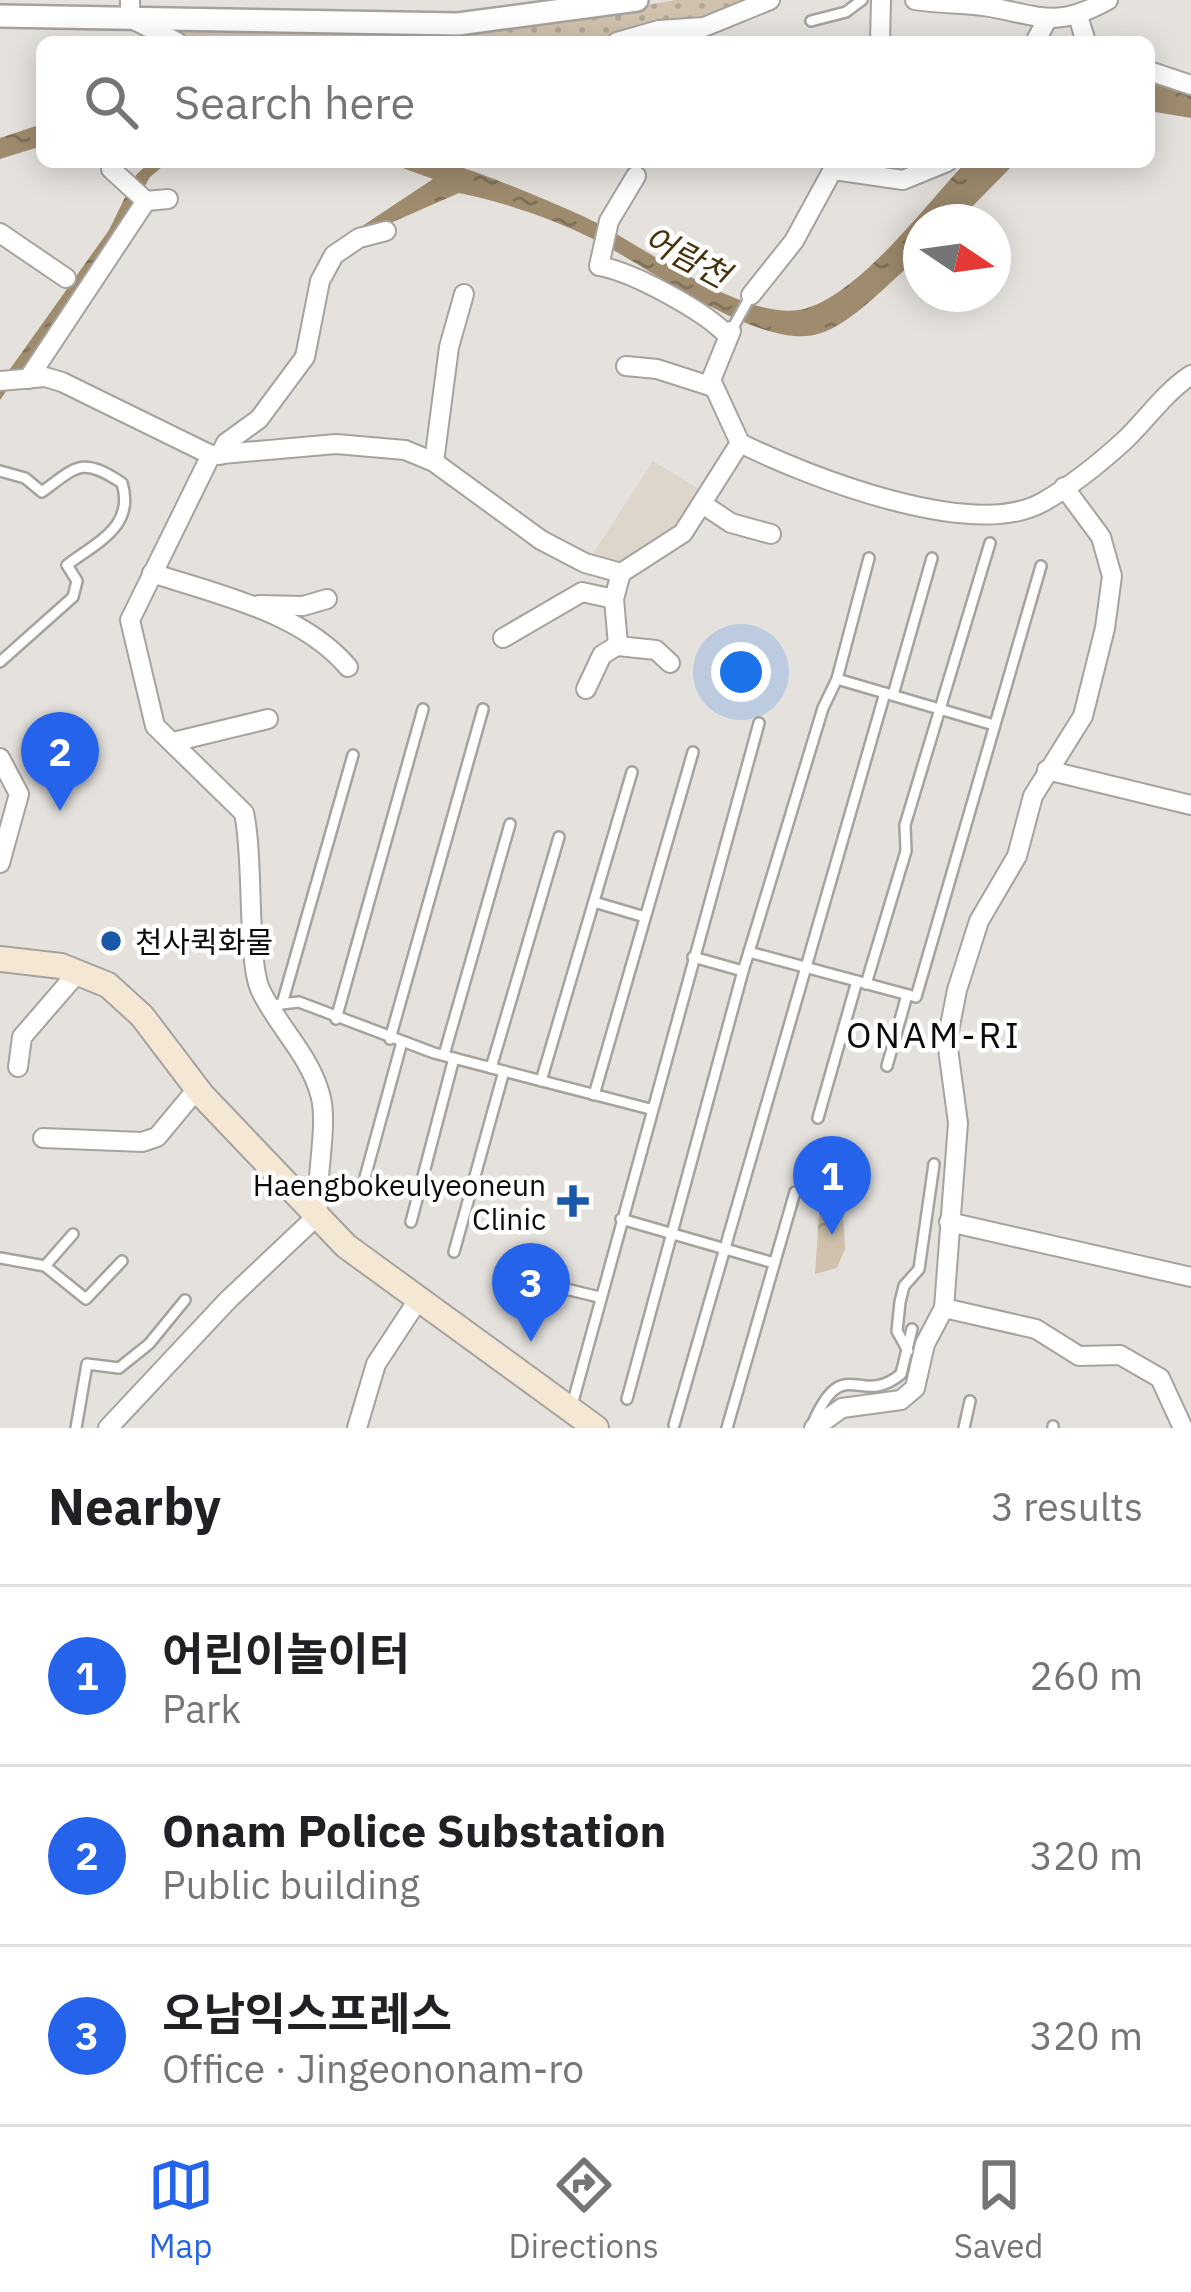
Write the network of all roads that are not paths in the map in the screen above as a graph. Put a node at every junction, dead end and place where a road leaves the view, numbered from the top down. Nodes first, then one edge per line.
1 (637, 0) edge
2 (770, 0) edge
3 (862, 0) edge
4 (881, 0) edge
5 (915, 0) edge
6 (1108, 0) edge
7 (130, 9) edge
8 (0, 16) edge
9 (1078, 16) junction
10 (1047, 20) junction
11 (811, 21) dead end
12 (168, 36) edge
13 (653, 36) edge
14 (880, 36) edge
15 (1038, 36) edge
16 (1084, 36) edge
17 (1155, 73) edge
18 (1191, 85) edge
19 (835, 168) edge
20 (846, 168) edge
21 (932, 168) edge
22 (118, 175) dead end
23 (636, 176) dead end
24 (168, 200) dead end
25 (146, 201) junction
26 (386, 230) dead end
27 (0, 233) edge
28 (66, 278) joint
29 (86, 291) junction
30 (464, 294) dead end
31 (751, 295) joint
32 (729, 333) junction
33 (626, 367) dead end
34 (1191, 375) edge
35 (28, 379) junction
36 (0, 381) edge
37 (713, 386) junction
38 (740, 443) junction
39 (216, 455) junction
40 (434, 462) junction
41 (0, 471) edge
42 (1064, 487) junction
43 (704, 505) junction
44 (771, 534) dead end
45 (990, 542) dead end
46 (869, 558) dead end
47 (932, 558) dead end
48 (1041, 566) dead end
49 (621, 573) junction
50 (152, 574) junction
51 (327, 598) dead end
52 (614, 599) junction
53 (254, 605) junction
54 (503, 638) dead end
55 (618, 646) junction
56 (0, 662) edge
57 (670, 663) dead end
58 (348, 667) dead end
59 (837, 679) junction
60 (586, 689) dead end
61 (889, 694) junction
62 (424, 709) dead end
63 (940, 709) junction
64 (483, 710) dead end
65 (268, 719) dead end
66 (758, 723) dead end
67 (994, 725) junction
68 (173, 742) junction
69 (692, 752) dead end
70 (353, 755) dead end
71 (0, 758) edge
72 (1047, 770) junction
73 (632, 772) dead end
74 (1191, 805) edge
75 (510, 824) dead end
76 (559, 837) dead end
77 (0, 863) edge
78 (594, 902) junction
79 (645, 917) junction
80 (749, 952) junction
81 (693, 957) junction
82 (0, 959) edge
83 (804, 967) junction
84 (80, 971) junction
85 (743, 971) junction
86 (861, 982) junction
87 (907, 995) junction
88 (277, 1005) junction
89 (336, 1019) junction
90 (396, 1040) junction
91 (449, 1057) junction
92 (886, 1066) dead end
93 (18, 1067) dead end
94 (491, 1068) junction
95 (504, 1071) junction
96 (541, 1081) junction
97 (197, 1089) junction
98 (594, 1094) junction
99 (650, 1108) junction
100 (818, 1118) dead end
101 (43, 1138) dead end
102 (934, 1164) dead end
103 (364, 1181) dead end
104 (795, 1192) dead end
105 (317, 1215) junction
106 (621, 1219) junction
107 (411, 1222) dead end
108 (949, 1222) junction
109 (73, 1234) dead end
110 (672, 1234) junction
111 (724, 1249) junction
112 (454, 1252) dead end
113 (0, 1258) edge
114 (122, 1261) dead end
115 (774, 1263) junction
116 (45, 1266) junction
117 (520, 1277) dead end
118 (1191, 1277) edge
119 (599, 1297) junction
120 (185, 1300) dead end
121 (418, 1300) junction
122 (944, 1308) junction
123 (911, 1329) dead end
124 (908, 1351) junction
125 (627, 1400) dead end
126 (970, 1401) dead end
127 (571, 1410) junction
128 (674, 1425) dead end
129 (76, 1428) edge
130 (108, 1428) edge
131 (357, 1428) edge
132 (596, 1428) edge
133 (727, 1428) edge
134 (813, 1428) edge
135 (964, 1428) edge
136 (1183, 1428) edge

1 - 7 street
2 - 13 street
3 - 11 lane
4 - 14 street
5 - 10 street
6 - 9 street
7 - 8 street
7 - 12 street
9 - 10 street
9 - 16 street
10 - 15 street
17 - 18 street
19 - 31 street
20 - 21 street
22 - 25 street
23 - 32 street
24 - 25 street
25 - 29 street
26 - 39 street
27 - 28 street
28 - 29 lane
29 - 35 street
30 - 40 street
31 - 32 lane
32 - 37 street
33 - 37 street
34 - 42 street
35 - 36 street
35 - 39 street
37 - 38 street
38 - 42 street
38 - 43 street
39 - 40 street
39 - 50 street
40 - 49 street
41 - 56 lane
42 - 72 street
43 - 44 street
43 - 49 street
45 - 63 lane
46 - 59 lane
47 - 61 lane
48 - 67 lane
49 - 52 street
50 - 53 street
50 - 68 street
51 - 53 street
52 - 54 street
52 - 55 street
53 - 58 street
55 - 57 street
55 - 60 street
59 - 61 lane
59 - 80 lane
61 - 63 lane
61 - 83 lane
62 - 89 lane
63 - 67 lane
63 - 86 lane
64 - 90 lane
65 - 68 street
66 - 81 lane
67 - 87 lane
68 - 88 street
69 - 79 lane
70 - 88 lane
71 - 77 street
72 - 74 street
72 - 108 street
73 - 78 lane
75 - 91 lane
76 - 94 lane
78 - 79 lane
78 - 96 lane
79 - 98 lane
80 - 83 lane
80 - 85 lane
81 - 85 lane
81 - 99 lane
82 - 84 main road
83 - 86 lane
83 - 111 lane
84 - 93 street
84 - 97 main road
85 - 110 lane
86 - 87 lane
86 - 100 lane
87 - 92 lane
88 - 89 lane
88 - 105 street
89 - 90 lane
90 - 91 lane
90 - 103 lane
91 - 94 lane
91 - 107 lane
94 - 95 lane
95 - 96 lane
95 - 112 lane
96 - 98 lane
97 - 101 street
97 - 105 main road
98 - 99 lane
99 - 106 lane
102 - 124 lane
104 - 115 lane
105 - 121 main road
105 - 130 street
106 - 110 lane
106 - 119 lane
108 - 118 street
108 - 122 street
109 - 116 lane
110 - 111 lane
110 - 125 lane
111 - 115 lane
111 - 128 lane
113 - 116 lane
114 - 116 lane
115 - 133 lane
117 - 119 lane
119 - 127 lane
120 - 129 lane
121 - 127 main road
121 - 131 street
122 - 134 street
122 - 136 street
123 - 124 lane
124 - 134 lane
126 - 135 lane
127 - 132 main road

